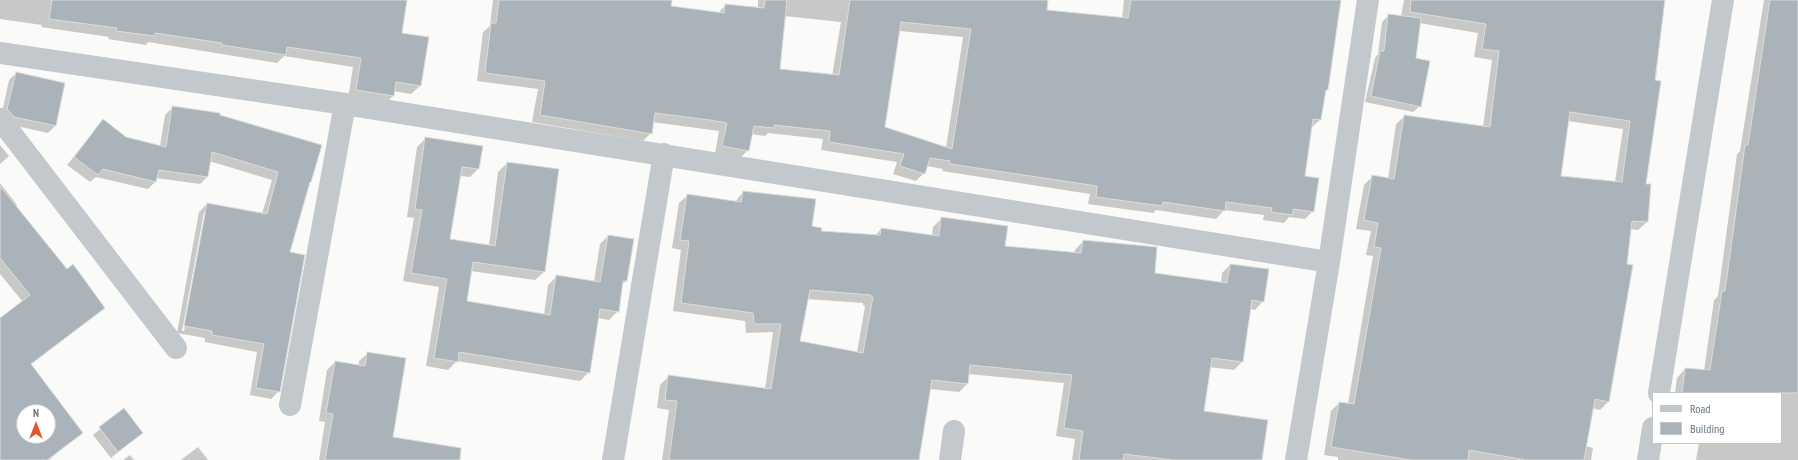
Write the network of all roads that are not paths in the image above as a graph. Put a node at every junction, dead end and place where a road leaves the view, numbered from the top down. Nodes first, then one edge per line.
1 (1368, 0) edge
2 (1723, 0) edge
3 (0, 53) edge
4 (345, 104) junction
5 (0, 119) edge
6 (664, 154) junction
7 (1329, 262) junction
8 (176, 348) dead end
9 (1659, 392) edge
10 (290, 405) dead end
11 (954, 431) dead end
12 (1652, 434) edge
13 (613, 460) edge
14 (950, 460) edge
15 (1296, 460) edge
16 (1648, 460) edge

1 - 7 street
2 - 9 street
3 - 4 street
4 - 6 street
4 - 10 street
5 - 8 street
6 - 7 street
6 - 13 street
7 - 15 street
11 - 14 street
12 - 16 street

